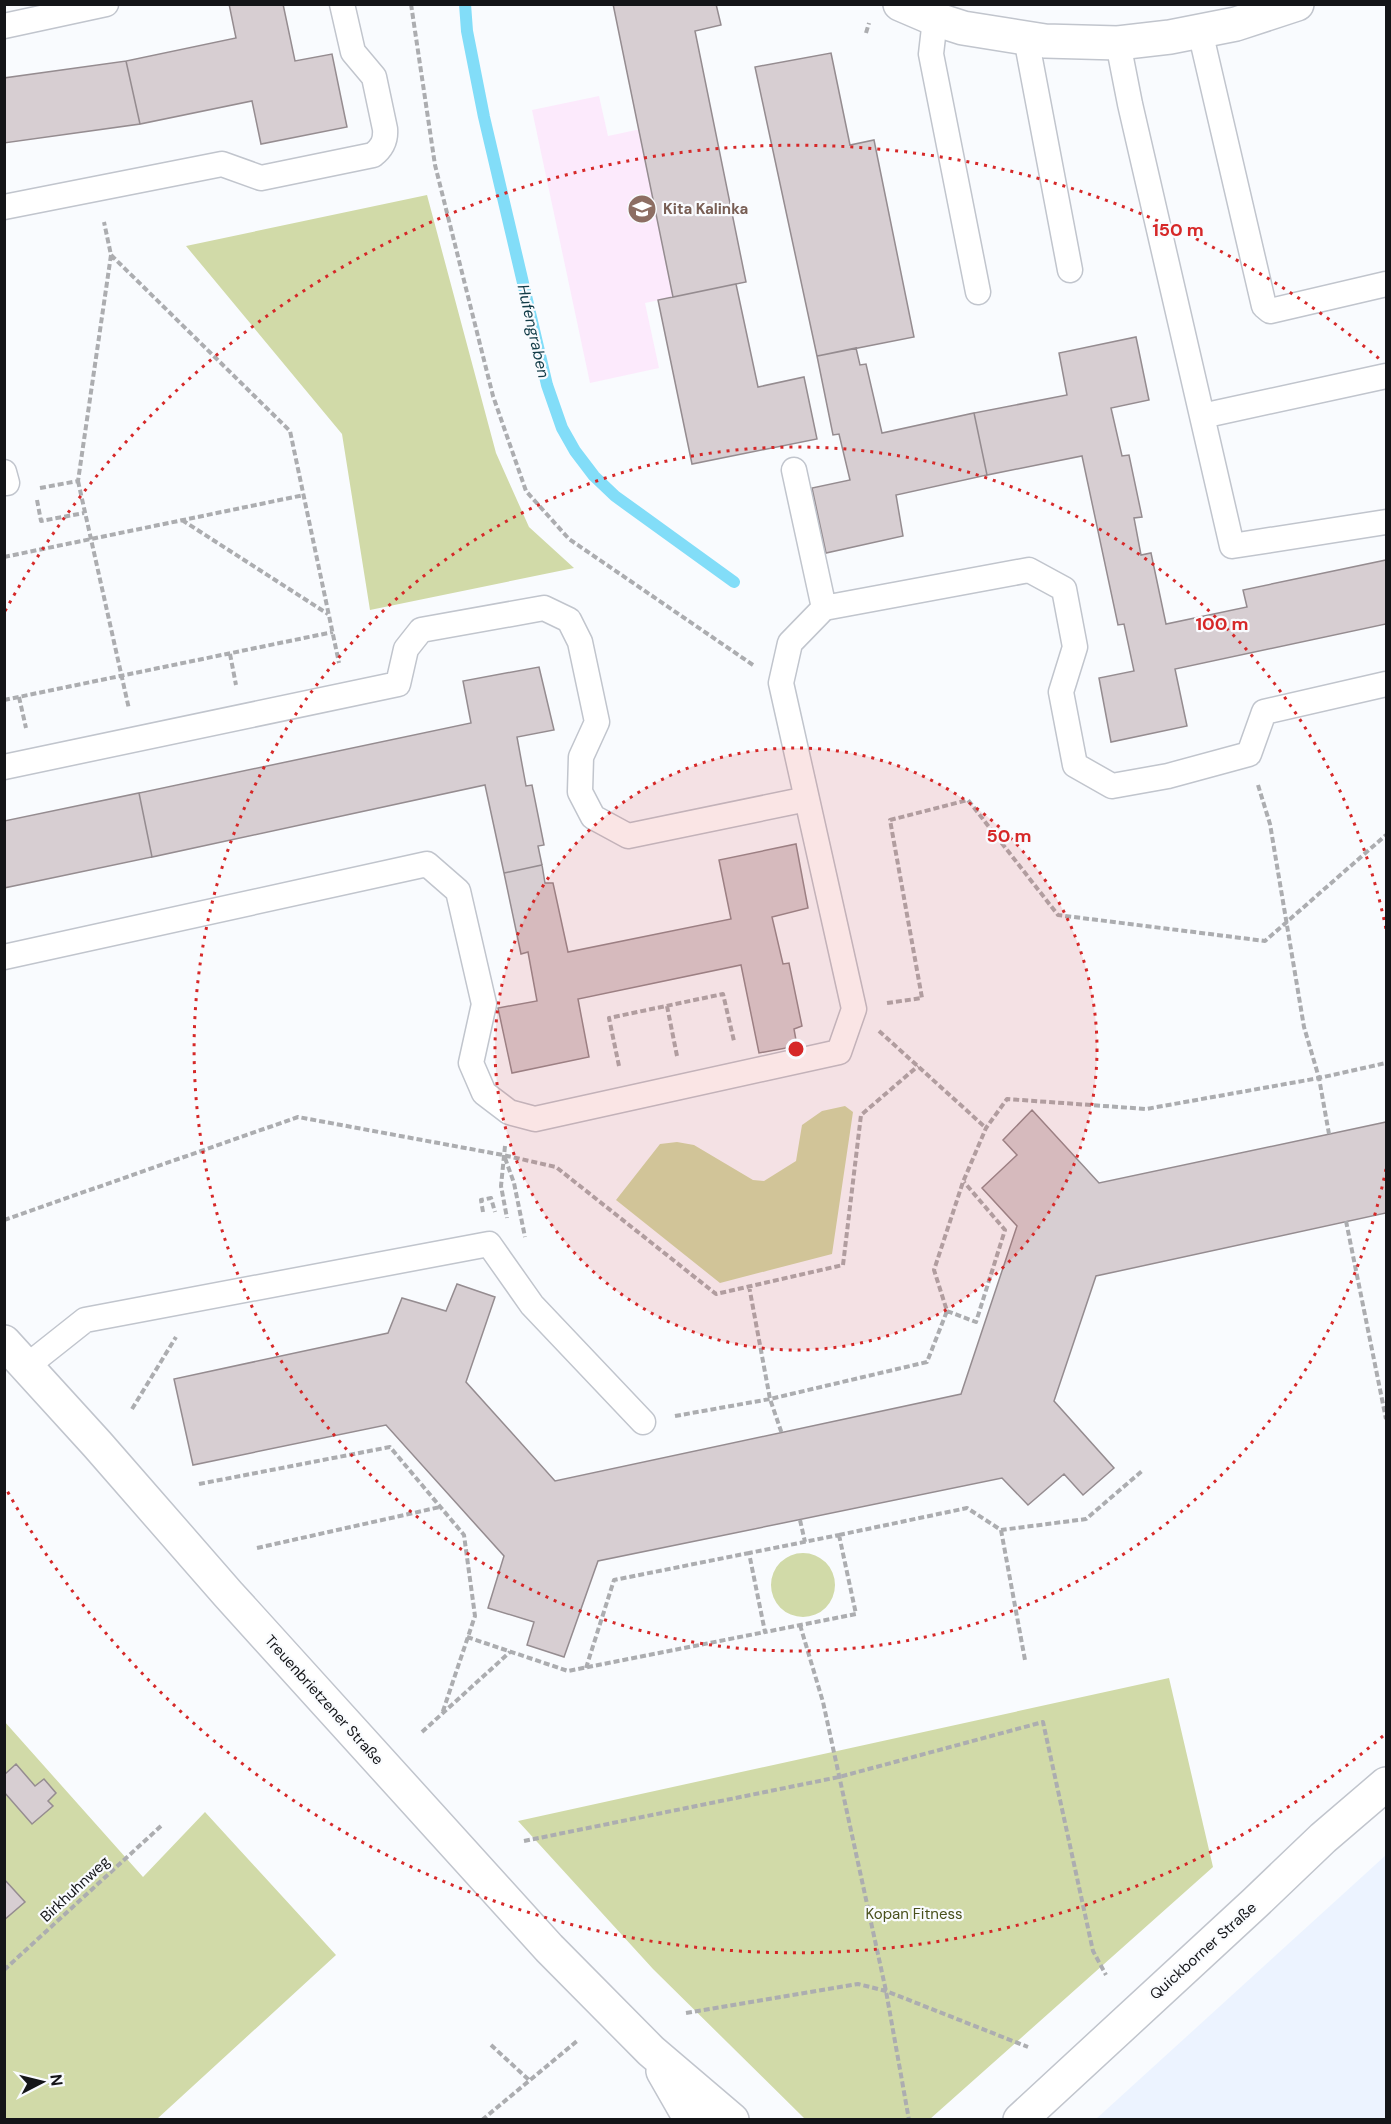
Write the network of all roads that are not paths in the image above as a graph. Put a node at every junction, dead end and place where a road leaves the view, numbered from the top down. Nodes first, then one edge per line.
1 (106, 4) edge
2 (342, 4) edge
3 (900, 4) edge
4 (1297, 4) edge
5 (935, 19) junction
6 (4, 26) edge
7 (1200, 31) junction
8 (1026, 38) junction
9 (1118, 44) junction
10 (4, 207) edge
11 (1070, 270) dead end
12 (1386, 284) edge
13 (978, 292) dead end
14 (1386, 376) edge
15 (1202, 416) junction
16 (794, 470) dead end
17 (4, 472) edge
18 (4, 483) edge
19 (1386, 522) edge
20 (824, 608) junction
21 (1386, 684) edge
22 (4, 767) edge
23 (807, 799) junction
24 (4, 957) edge
25 (4, 1342) edge
26 (27, 1366) junction
27 (643, 1422) road end
28 (1386, 1784) edge
29 (651, 2051) junction
30 (691, 2120) edge
31 (732, 2120) edge
32 (1020, 2120) edge

1 - 6 lane
2 - 10 lane
3 - 5 street
4 - 7 street
5 - 8 street
5 - 13 lane
7 - 9 street
7 - 12 lane
8 - 9 street
8 - 11 lane
9 - 15 lane
14 - 15 lane
15 - 19 lane
16 - 20 lane
17 - 18 lane
20 - 21 lane
20 - 23 lane
22 - 23 lane
23 - 24 lane
25 - 26 street, Treuenbrietzener Straße
26 - 27 lane
26 - 29 street, Treuenbrietzener Straße
28 - 32 street, Quickborner Straße
29 - 30 street, Treuenbrietzener Straße
29 - 31 street, Treuenbrietzener Straße

